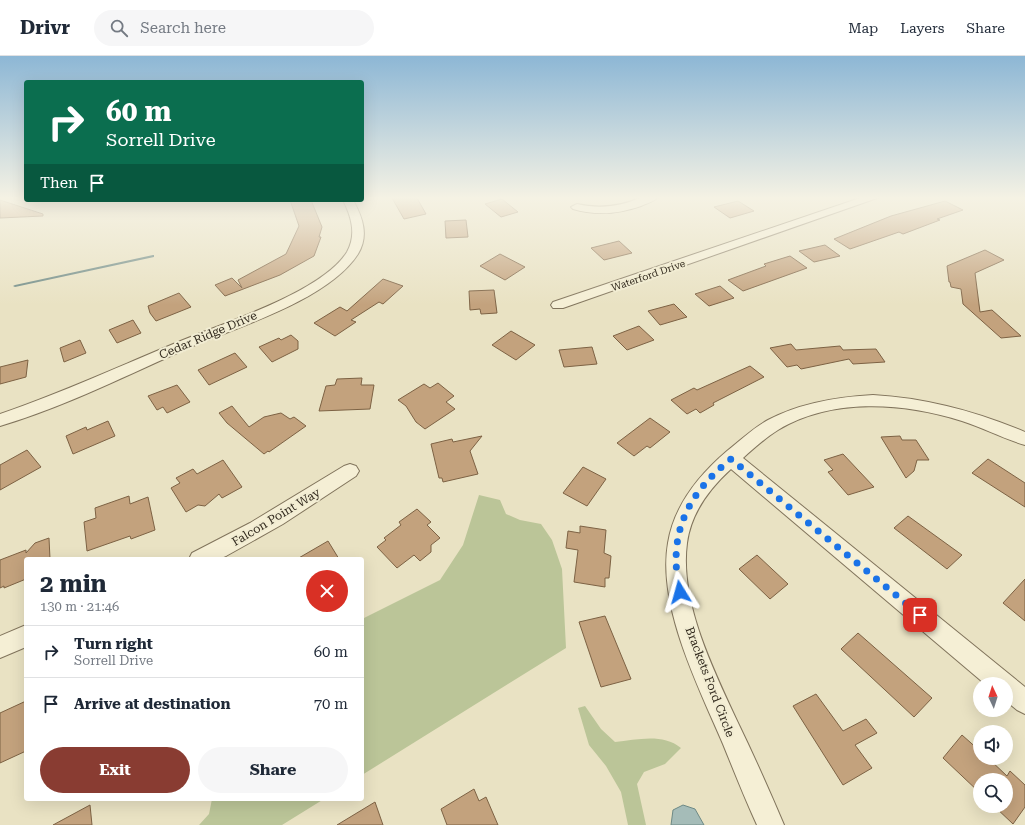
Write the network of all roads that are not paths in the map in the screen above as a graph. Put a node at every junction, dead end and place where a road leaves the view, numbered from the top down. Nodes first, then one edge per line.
1 (358, 233) edge
2 (772, 233) edge
3 (558, 305) dead end
4 (0, 420) edge
5 (1025, 439) edge
6 (731, 459) junction
7 (350, 471) dead end
8 (204, 557) edge
9 (24, 637) edge
10 (0, 647) edge
11 (995, 677) edge
12 (1013, 692) edge
13 (1025, 702) edge
14 (771, 825) edge

1 - 4 street, Cedar Ridge Drive
2 - 3 street, Waterford Drive
5 - 6 street, Brackets Ford Circle
6 - 11 street
6 - 14 street, Brackets Ford Circle
7 - 8 street, Falcon Point Way
9 - 10 street
12 - 13 street

